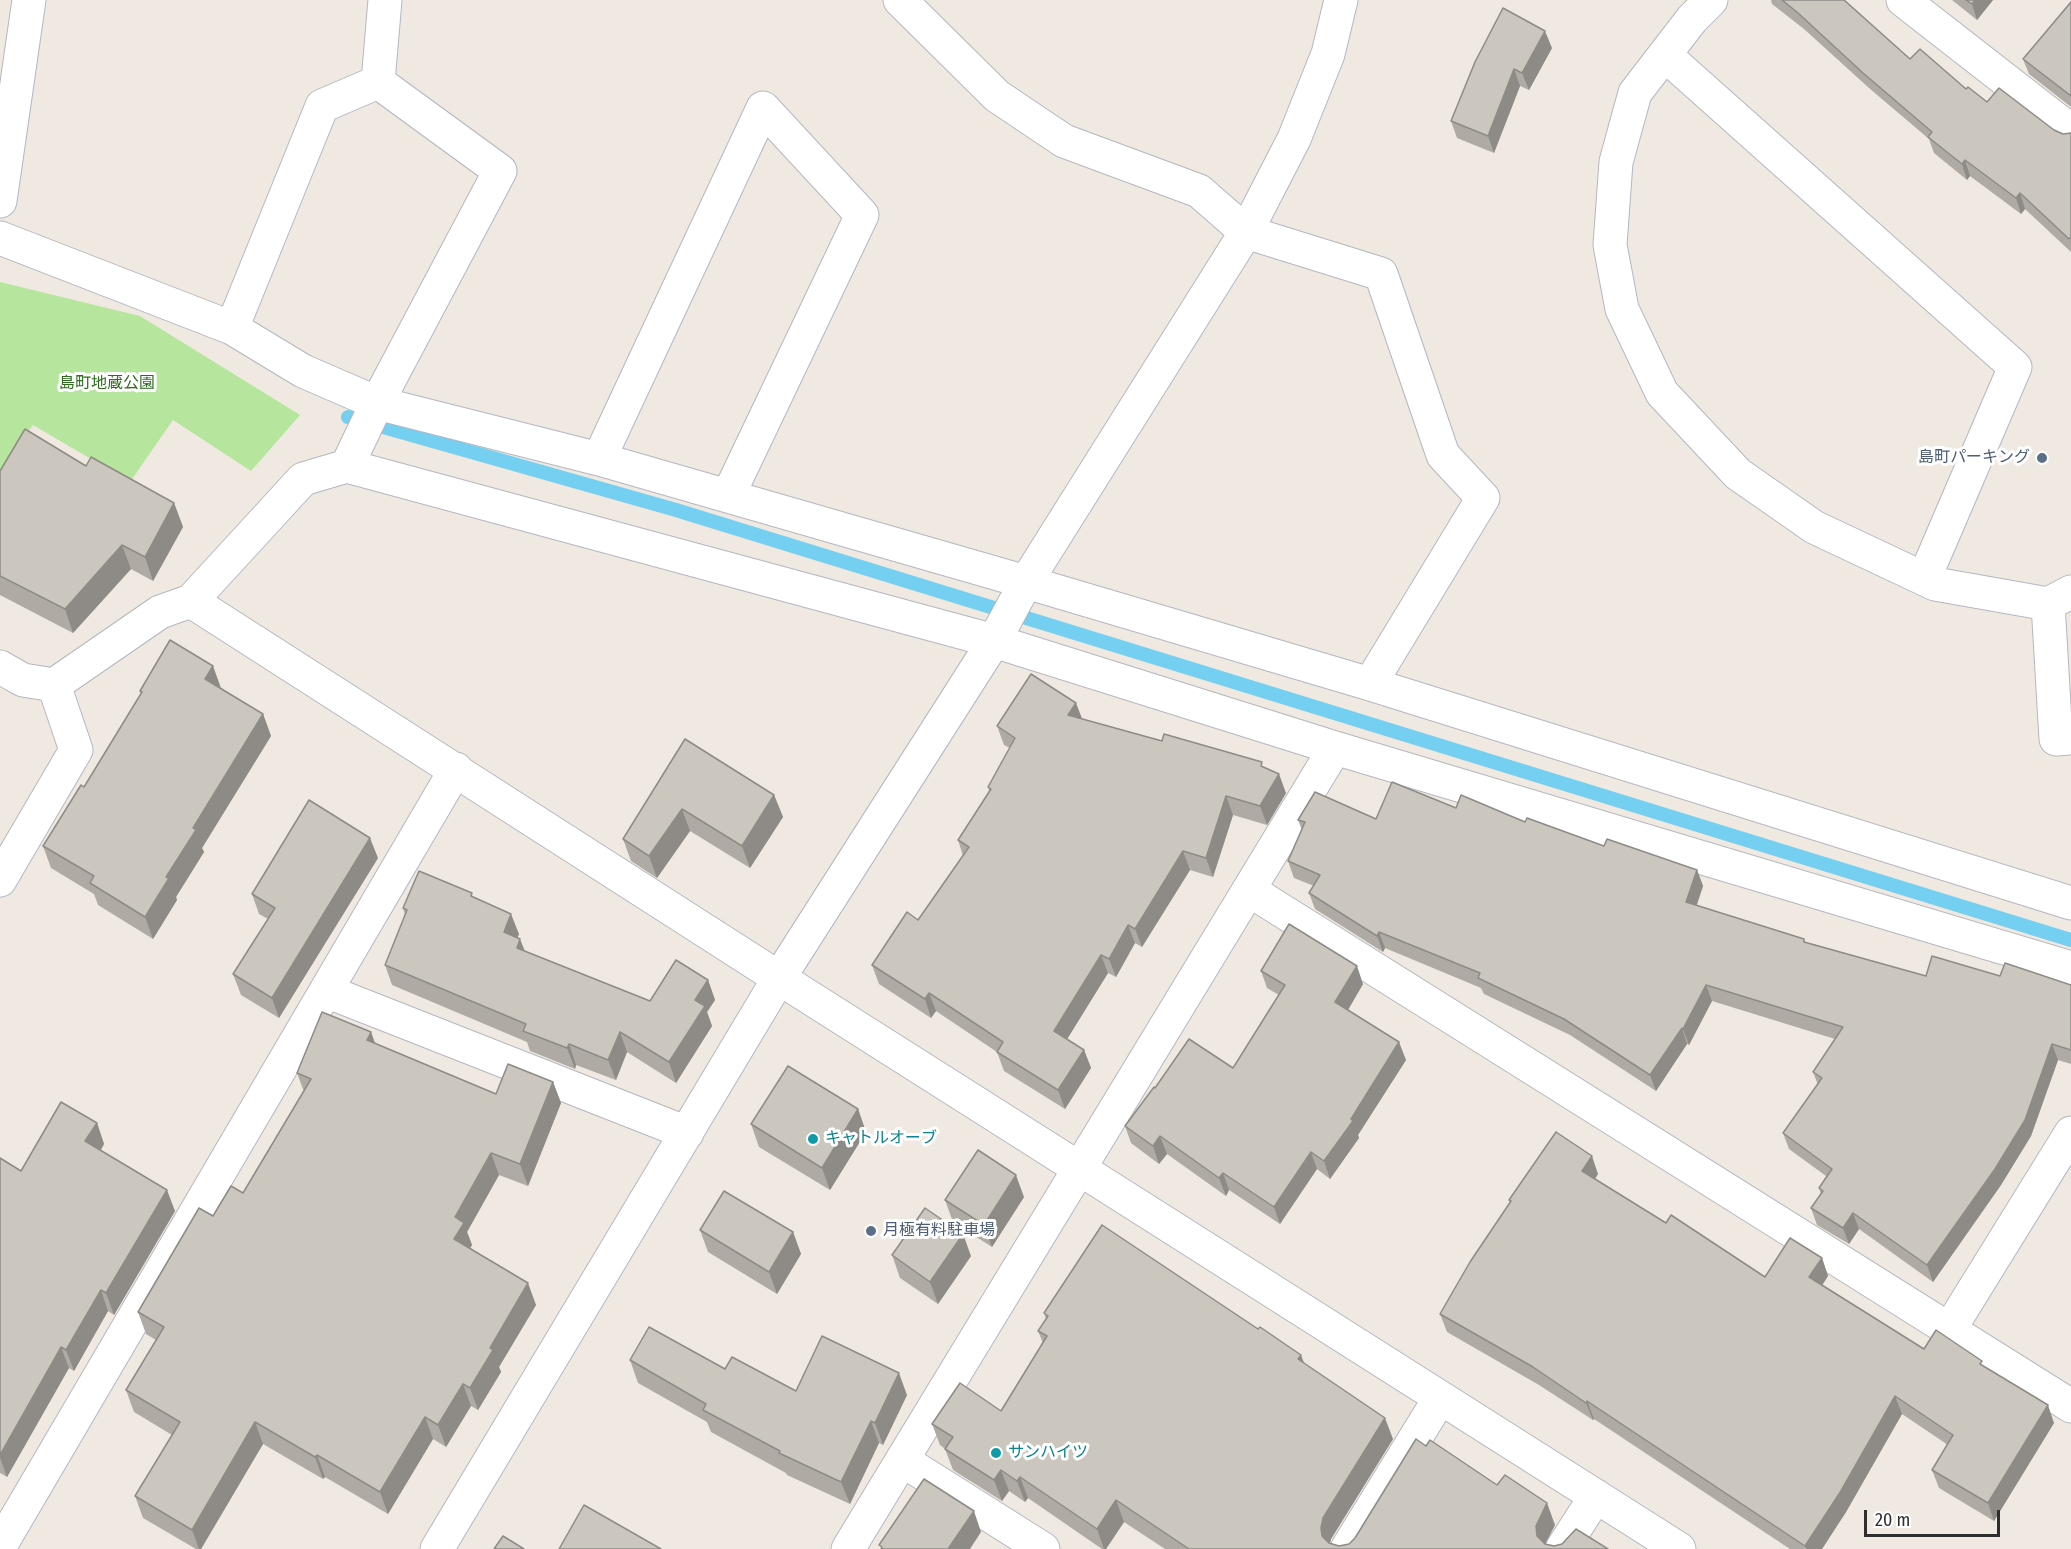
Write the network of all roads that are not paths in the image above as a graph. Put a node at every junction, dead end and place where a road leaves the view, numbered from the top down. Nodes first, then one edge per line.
1 (28, 0) edge
2 (385, 0) edge
3 (900, 0) edge
4 (1341, 0) edge
5 (1711, 0) edge
6 (1903, 0) edge
7 (1665, 55) junction
8 (378, 82) junction
9 (2071, 131) edge
10 (0, 201) edge
11 (1246, 232) junction
12 (0, 238) edge
13 (232, 328) junction
14 (377, 403) junction
15 (599, 459) junction
16 (347, 466) junction
17 (728, 496) junction
18 (1924, 579) junction
19 (1026, 582) junction
20 (2060, 598) edge
21 (191, 601) junction
22 (994, 641) junction
23 (0, 667) edge
24 (1370, 684) junction
25 (54, 686) junction
26 (2071, 738) edge
27 (1335, 748) junction
28 (456, 769) junction
29 (0, 880) edge
30 (1249, 890) junction
31 (2071, 903) edge
32 (2071, 968) edge
33 (779, 978) junction
34 (326, 991) junction
35 (687, 1133) junction
36 (2071, 1133) edge
37 (1079, 1168) junction
38 (1949, 1330) junction
39 (1440, 1398) junction
40 (2071, 1406) edge
41 (902, 1460) junction
42 (1596, 1496) junction
43 (9, 1512) edge
44 (0, 1546) edge
45 (437, 1549) edge
46 (848, 1549) edge
47 (1043, 1549) edge
48 (1347, 1549) edge
49 (1562, 1549) edge
50 (1679, 1549) edge

1 - 10 street
2 - 8 street
3 - 11 street
4 - 11 street
5 - 7 street
6 - 9 street
7 - 18 street
7 - 18 street
8 - 13 street
8 - 14 street
11 - 19 street
11 - 24 street
12 - 13 street
13 - 14 street
14 - 15 street
14 - 16 street
15 - 17 street
15 - 17 street
16 - 21 street
16 - 22 street
17 - 19 street
18 - 20 street
19 - 22 street
19 - 24 street
20 - 26 street
21 - 25 street
21 - 28 street
22 - 27 street
22 - 33 street
23 - 25 street
24 - 31 street
25 - 29 street
27 - 30 street
27 - 32 street
28 - 33 street
28 - 34 street
30 - 37 street
30 - 38 street
33 - 35 street
33 - 37 street
34 - 35 street
34 - 43 street
35 - 45 street
36 - 38 street
37 - 39 street
37 - 41 street
38 - 40 street
39 - 42 street
39 - 48 street
41 - 46 street
41 - 47 street
42 - 49 street
42 - 50 street
43 - 44 street

